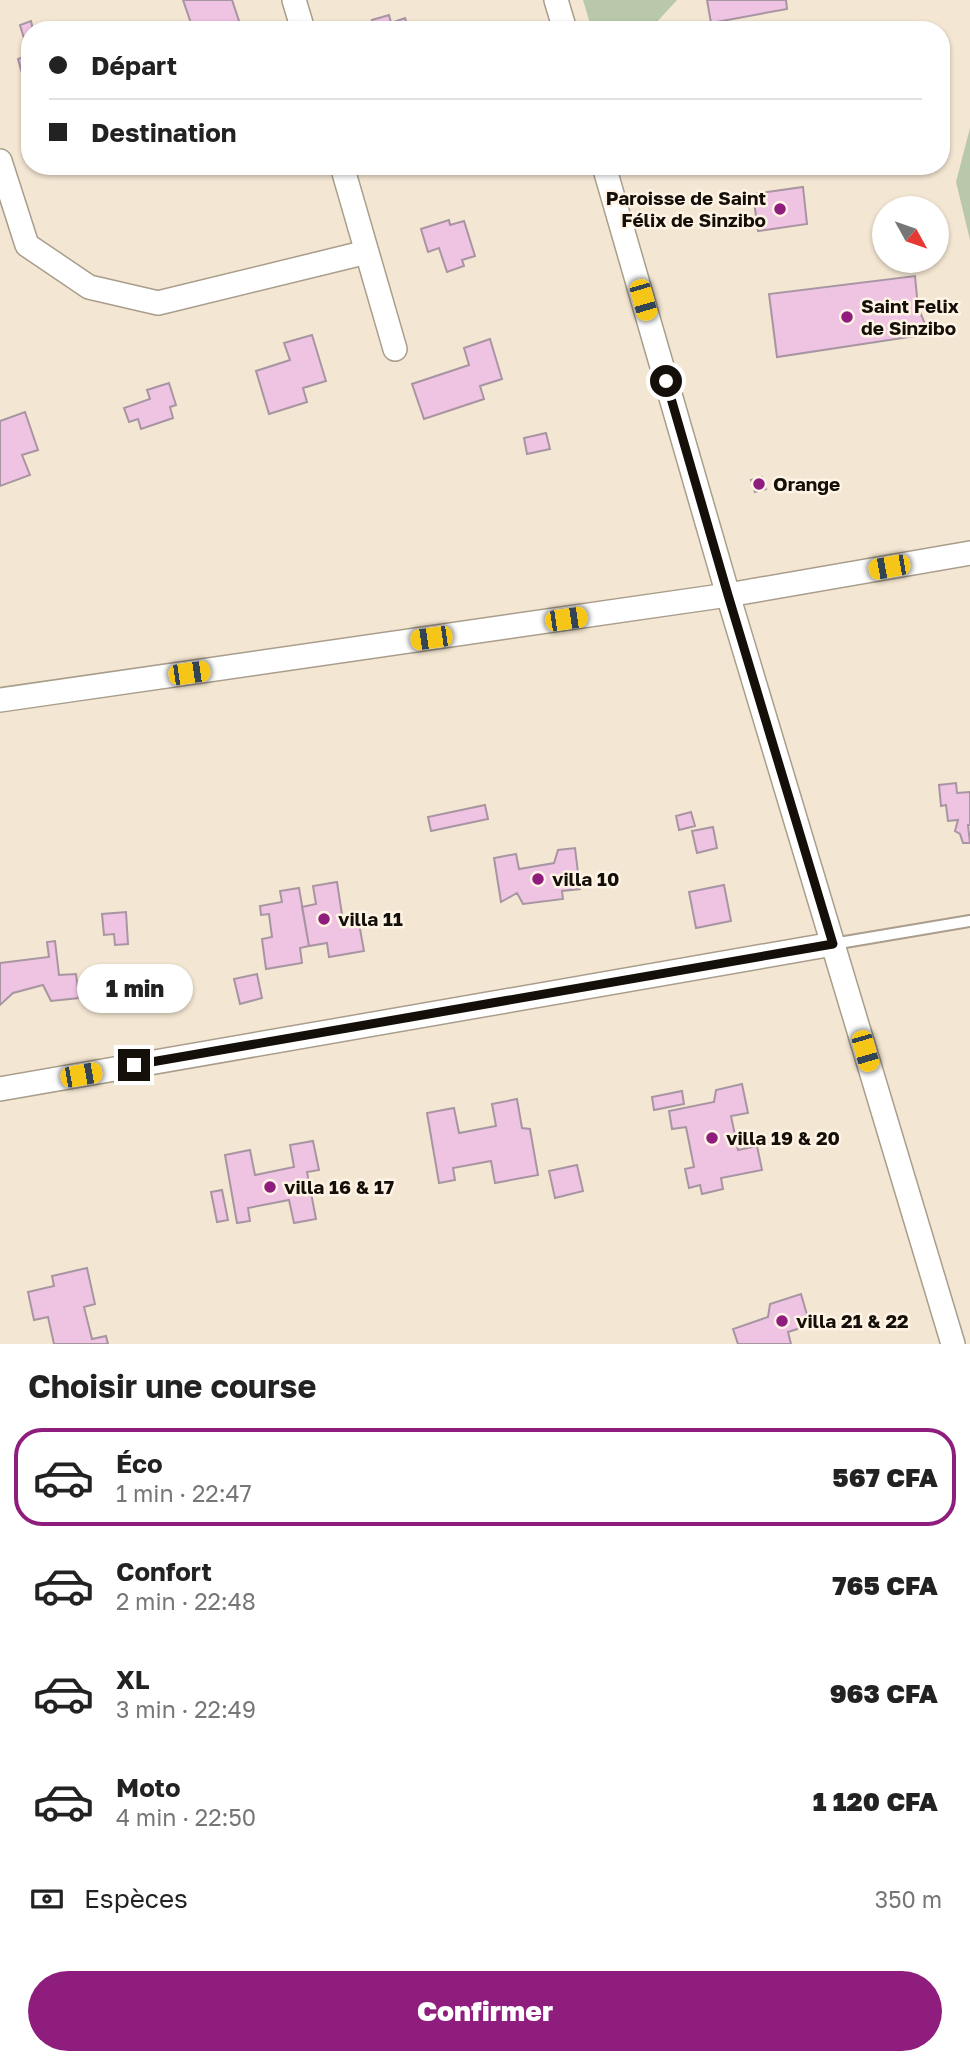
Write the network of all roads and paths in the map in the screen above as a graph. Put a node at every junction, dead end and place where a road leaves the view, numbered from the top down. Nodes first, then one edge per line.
1 (294, 0) edge
2 (556, 0) edge
3 (300, 21) edge
4 (562, 21) edge
5 (0, 161) edge
6 (345, 175) edge
7 (607, 175) edge
8 (367, 252) junction
9 (395, 349) dead end
10 (970, 553) edge
11 (728, 595) junction
12 (0, 700) edge
13 (970, 921) edge
14 (833, 944) junction
15 (0, 1089) edge
16 (953, 1344) edge

1 - 3 street
2 - 4 street
5 - 8 street
6 - 8 street
7 - 11 street
8 - 9 street
10 - 11 street
11 - 12 street
11 - 14 street
13 - 14 lane
14 - 15 street
14 - 16 street

